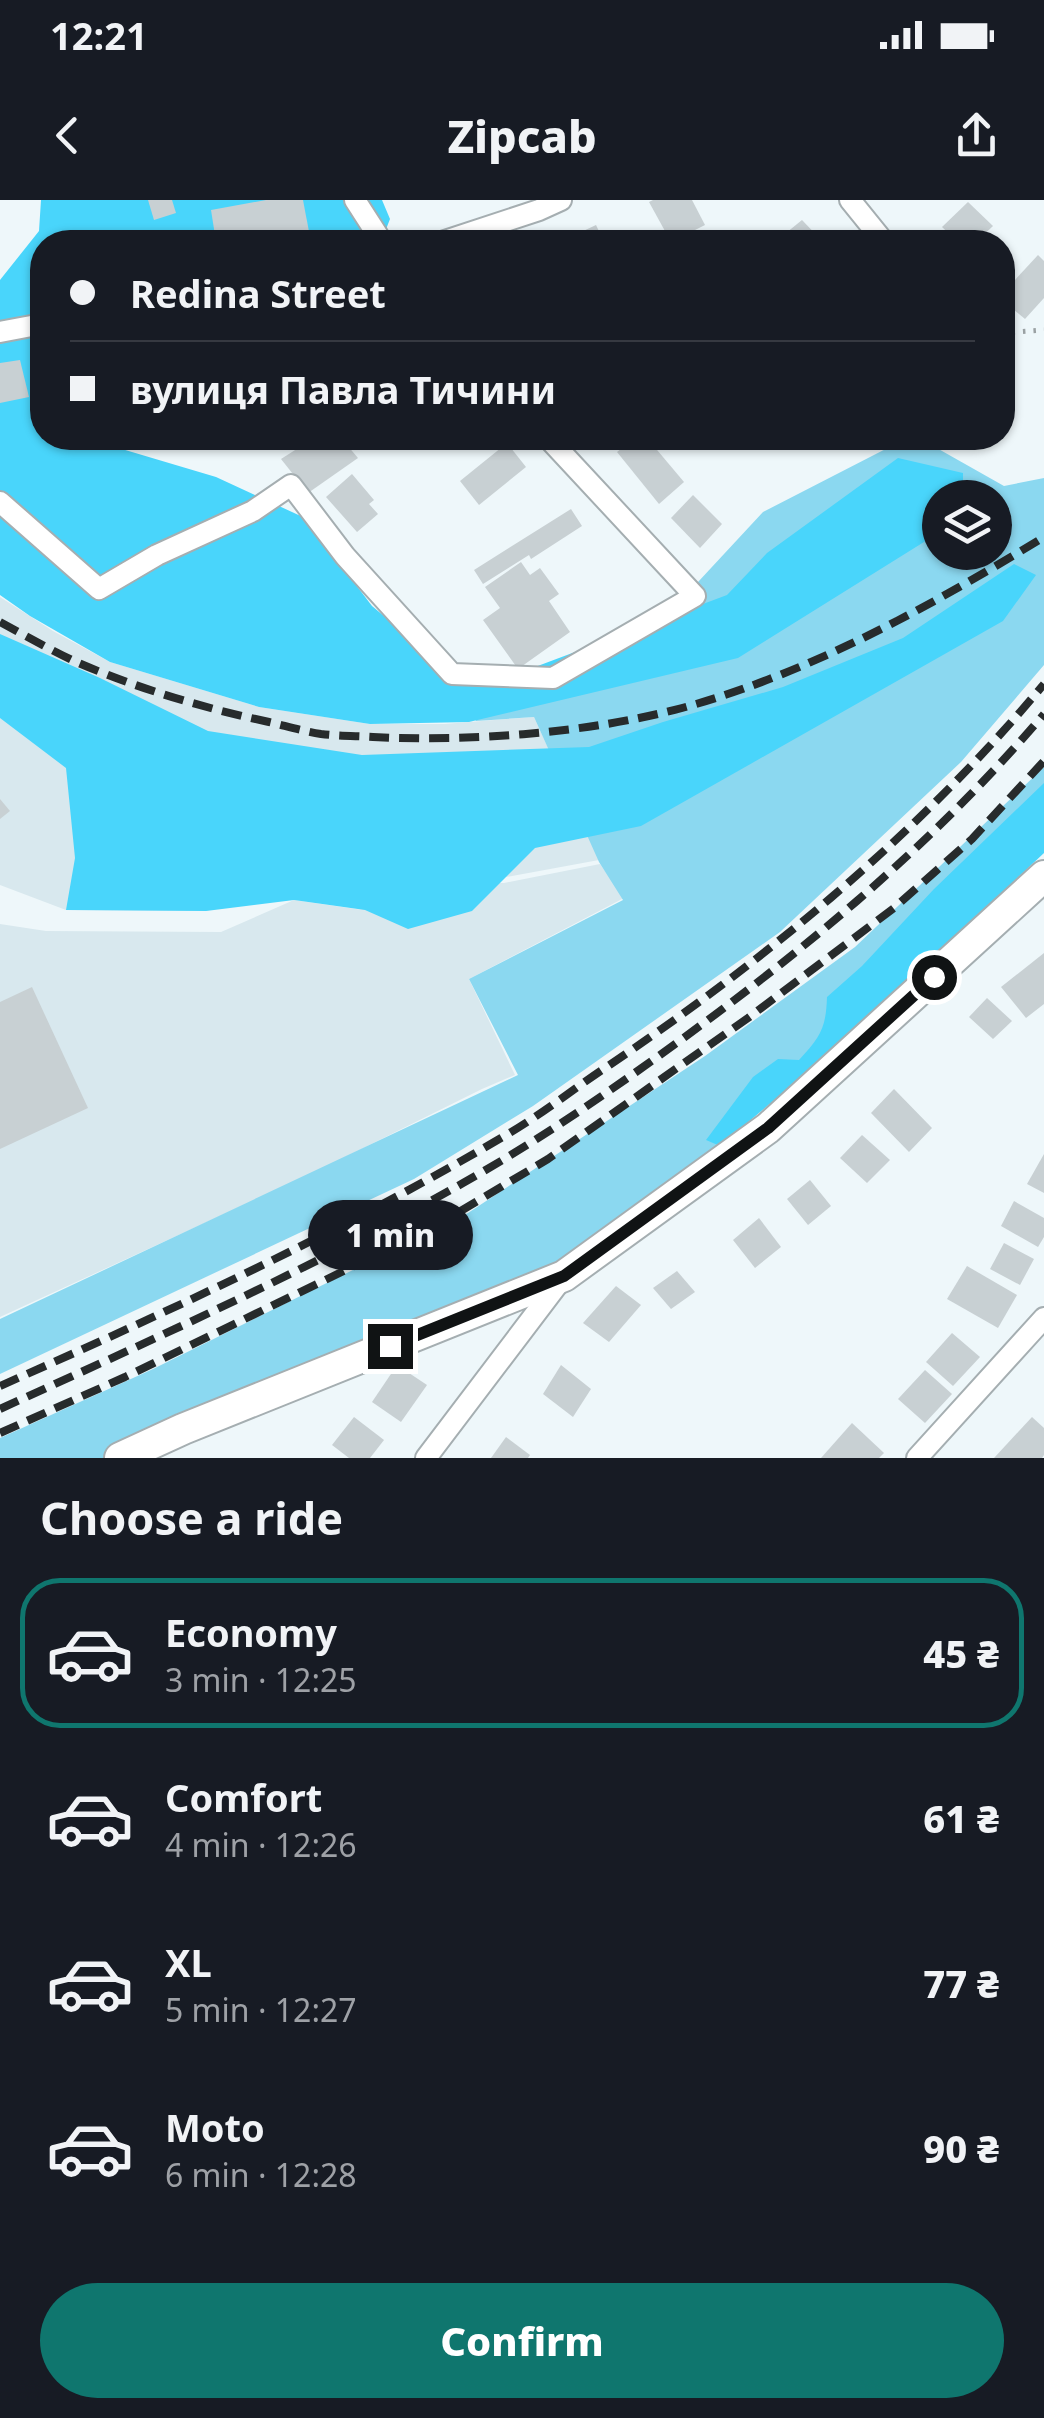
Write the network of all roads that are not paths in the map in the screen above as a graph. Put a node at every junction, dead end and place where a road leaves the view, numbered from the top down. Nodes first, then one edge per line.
1 (356, 200) edge
2 (562, 200) edge
3 (850, 200) edge
4 (375, 230) edge
5 (478, 230) edge
6 (874, 230) edge
7 (30, 326) edge
8 (0, 332) edge
9 (559, 450) edge
10 (0, 502) edge
11 (1044, 876) edge
12 (564, 1276) junction
13 (1044, 1318) edge
14 (120, 1458) edge
15 (426, 1458) edge
16 (917, 1458) edge

1 - 4 street
2 - 5 street
3 - 6 street
7 - 8 street
9 - 10 street
11 - 12 main road
12 - 14 main road
12 - 15 street
13 - 16 street

